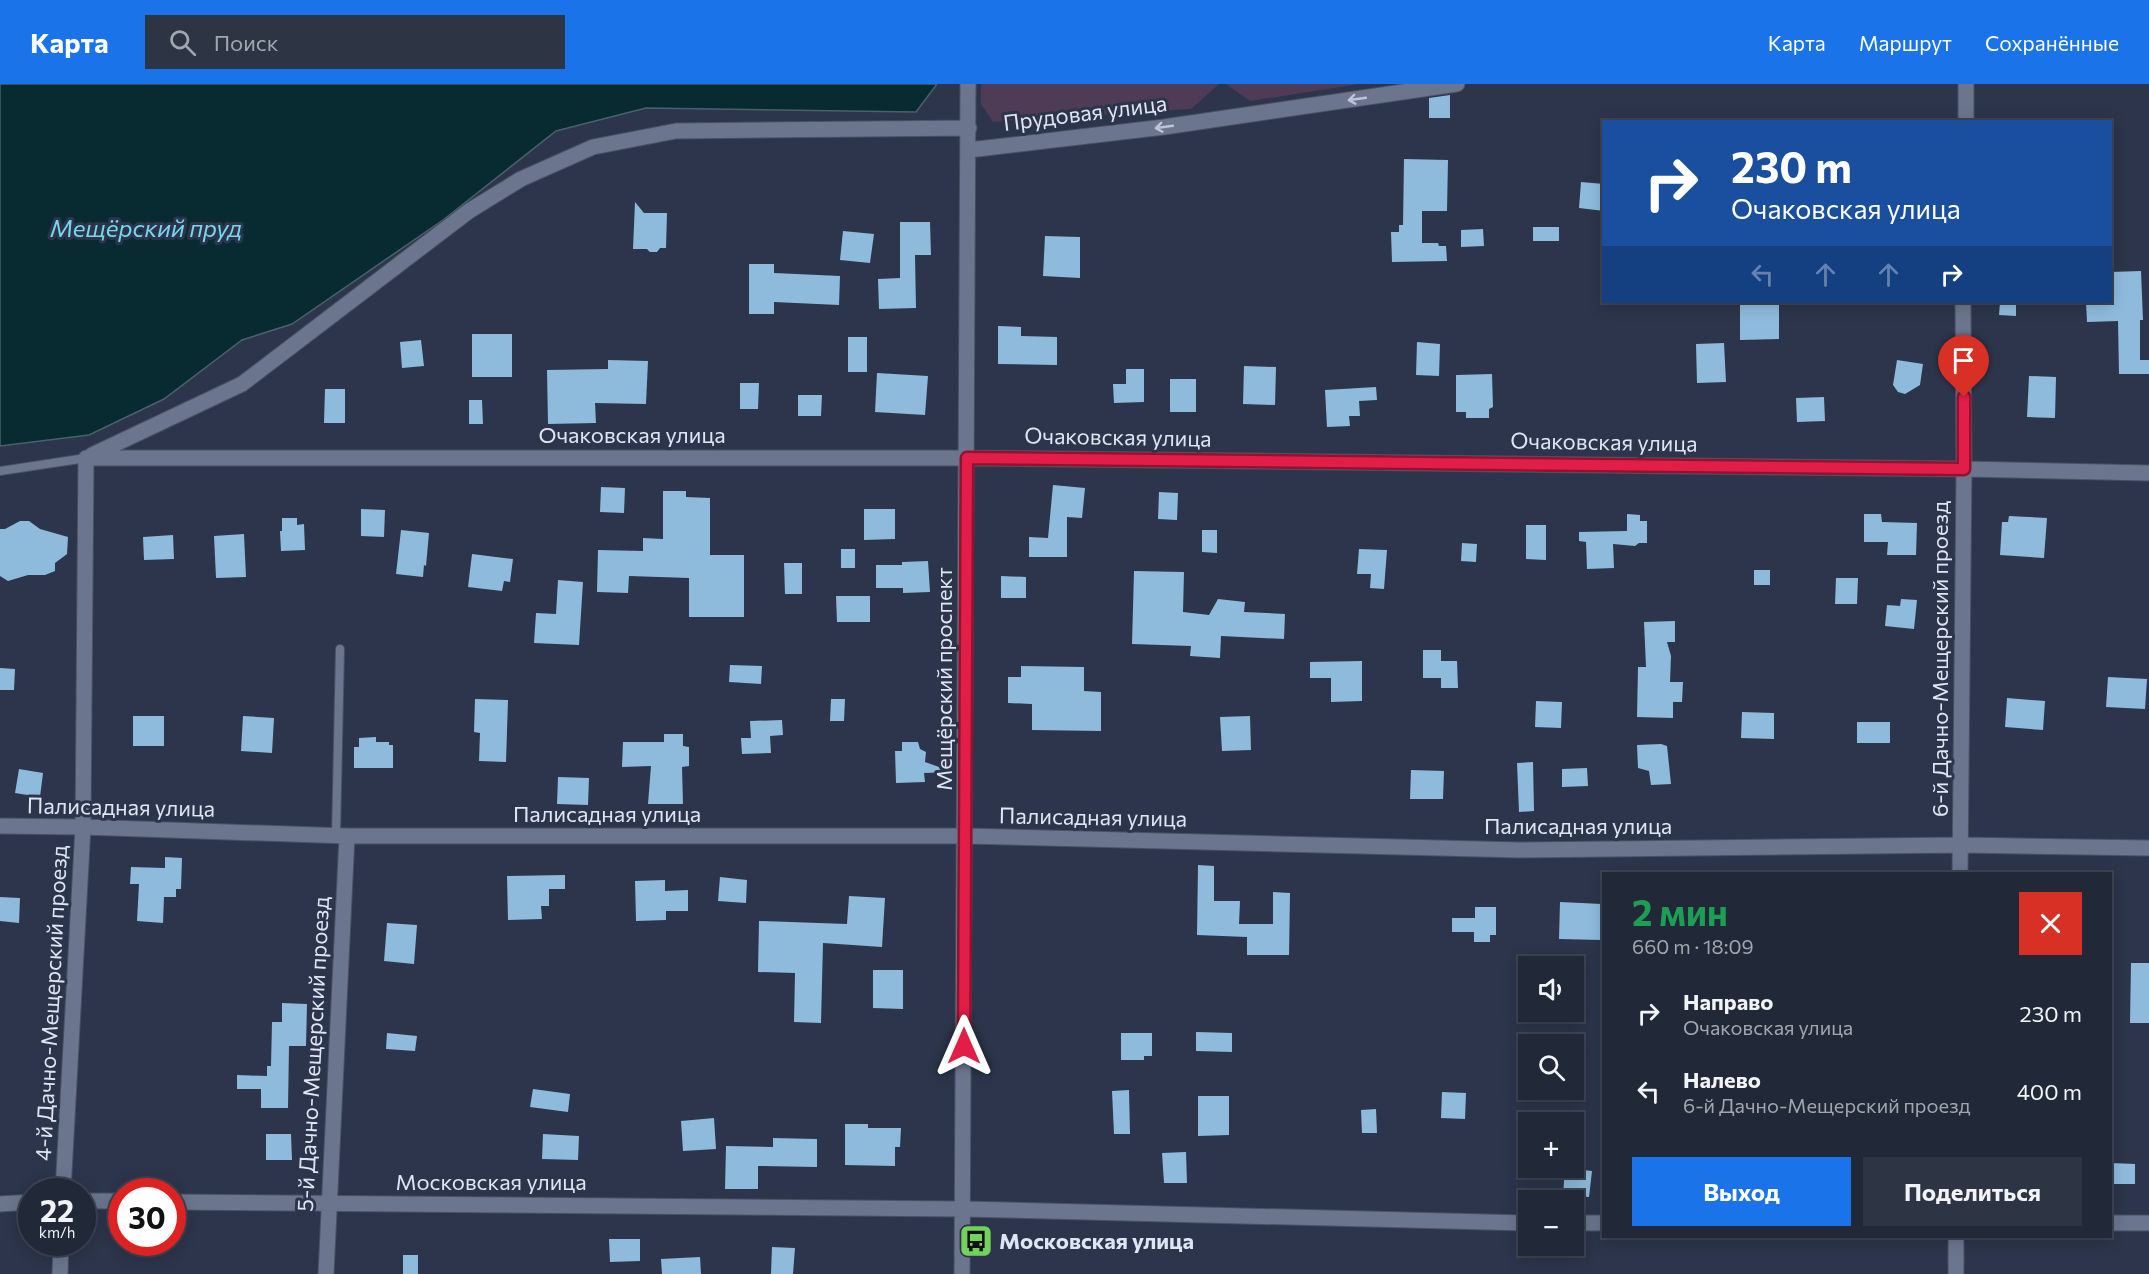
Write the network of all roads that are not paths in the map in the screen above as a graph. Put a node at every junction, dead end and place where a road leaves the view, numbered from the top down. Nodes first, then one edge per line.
1 (968, 84) edge
2 (1457, 84) edge
3 (1966, 84) edge
4 (1966, 120) edge
5 (969, 128) junction
6 (969, 150) junction
7 (1963, 303) edge
8 (86, 458) junction
9 (967, 458) junction
10 (1964, 469) junction
11 (0, 471) edge
12 (2149, 473) edge
13 (340, 649) dead end
14 (0, 826) edge
15 (83, 827) junction
16 (342, 836) junction
17 (966, 836) junction
18 (1961, 845) junction
19 (2149, 848) edge
20 (1960, 872) edge
21 (64, 1178) edge
22 (186, 1202) edge
23 (18, 1203) edge
24 (0, 1204) edge
25 (328, 1204) junction
26 (963, 1209) junction
27 (1518, 1223) edge
28 (1584, 1223) edge
29 (1602, 1223) edge
30 (2112, 1223) edge
31 (2149, 1223) edge
32 (1956, 1238) edge
33 (61, 1256) edge
34 (60, 1274) edge
35 (326, 1274) edge
36 (962, 1274) edge
37 (1956, 1274) edge

1 - 5 street, Мещёрский проспект
2 -> 6 street, Прудовая улица
3 - 4 street
5 - 6 street, Мещёрский проспект
5 - 8 street
6 - 9 street, Мещёрский проспект
7 - 10 street, 6-й Дачно-Мещерский проезд
8 - 9 street, Очаковская улица
8 - 11 lane
8 - 15 street, 4-й Дачно-Мещерский проезд
9 - 10 street, Очаковская улица
9 - 17 street, Мещёрский проспект
10 - 12 street, Очаковская улица
10 - 18 street, 6-й Дачно-Мещерский проезд
13 - 16 lane
14 - 15 street, Палисадная улица
15 - 16 street, Палисадная улица
15 - 21 street, 4-й Дачно-Мещерский проезд
16 - 17 street, Палисадная улица
16 - 25 street, 5-й Дачно-Мещерский проезд
17 - 18 street, Палисадная улица
17 - 26 street, Мещёрский проспект
18 - 19 street, Палисадная улица
18 - 20 street, 6-й Дачно-Мещерский проезд
22 - 25 street, Московская улица
23 - 24 street
25 - 26 street, Московская улица
25 - 35 street, 5-й Дачно-Мещерский проезд
26 - 27 street, Московская улица
26 - 36 street, Мещёрский проспект
28 - 29 street
30 - 31 street
32 - 37 street
33 - 34 street

